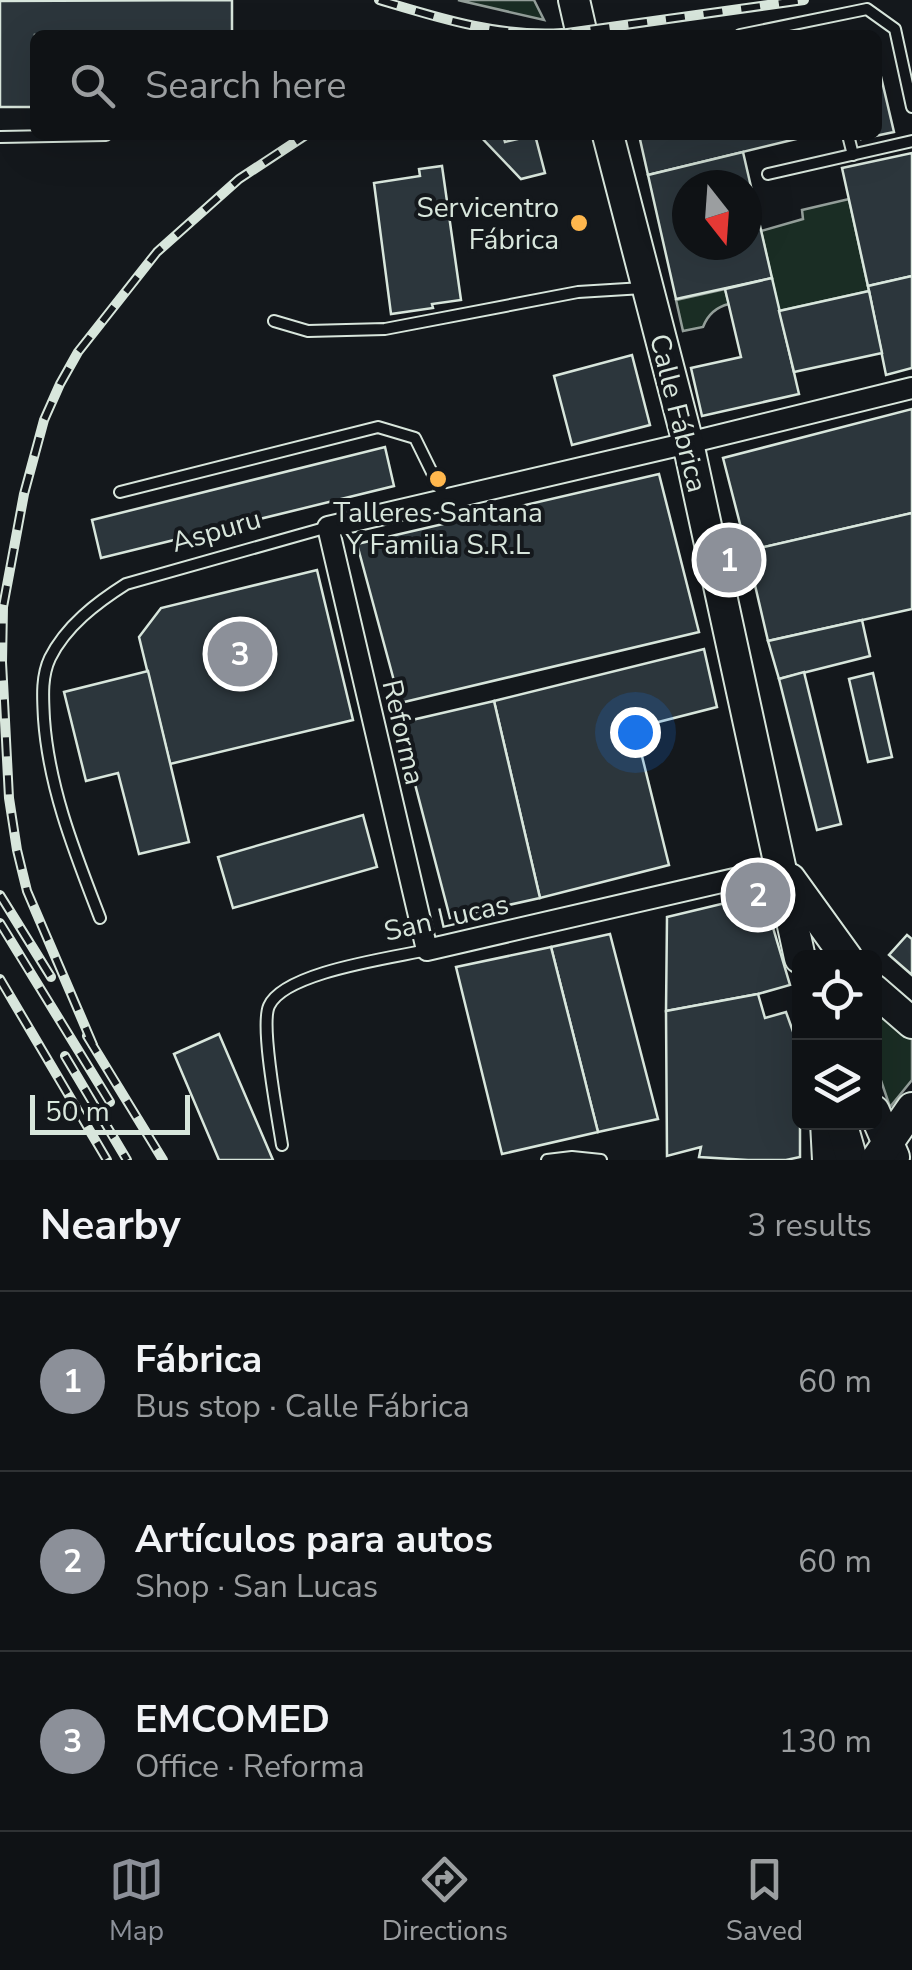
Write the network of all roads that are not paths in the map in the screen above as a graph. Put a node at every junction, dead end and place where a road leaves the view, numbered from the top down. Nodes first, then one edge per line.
1 (574, 0) edge
2 (581, 30) edge
3 (765, 30) edge
4 (912, 107) edge
5 (0, 136) edge
6 (30, 136) edge
7 (609, 140) edge
8 (849, 140) edge
9 (912, 141) edge
10 (853, 154) junction
11 (768, 174) dead end
12 (649, 288) junction
13 (274, 320) dead end
14 (912, 388) edge
15 (688, 443) junction
16 (120, 492) dead end
17 (446, 500) junction
18 (328, 527) junction
19 (782, 868) junction
20 (100, 918) dead end
21 (426, 950) junction
22 (798, 950) edge
23 (813, 950) edge
24 (840, 950) edge
25 (882, 997) edge
26 (912, 1023) edge
27 (912, 1108) edge
28 (826, 1130) edge
29 (843, 1130) edge
30 (282, 1146) dead end
31 (886, 1154) edge
32 (572, 1158) edge
33 (547, 1160) edge
34 (601, 1160) edge
35 (828, 1160) edge
36 (852, 1160) edge

1 - 2 main road
3 - 4 lane
5 - 6 lane
7 - 12 main road, Calle Fábrica
8 - 10 lane
9 - 10 lane
10 - 11 lane
12 - 13 lane
12 - 15 main road, Calle Fábrica
14 - 15 street, Aspuru
15 - 17 street, Aspuru
15 - 19 main road, Calle Fábrica
16 - 17 lane
17 - 18 street, Aspuru
18 - 20 lane, Aspuru
18 - 21 street, Reforma
19 - 21 street, San Lucas
19 - 22 main road, Calle Fábrica
19 - 23 main road, Calle Fábrica
19 - 24 main road
21 - 30 lane, San Lucas
25 - 26 main road
27 - 31 main road
28 - 35 main road
29 - 36 main road
32 - 33 lane
32 - 34 lane

